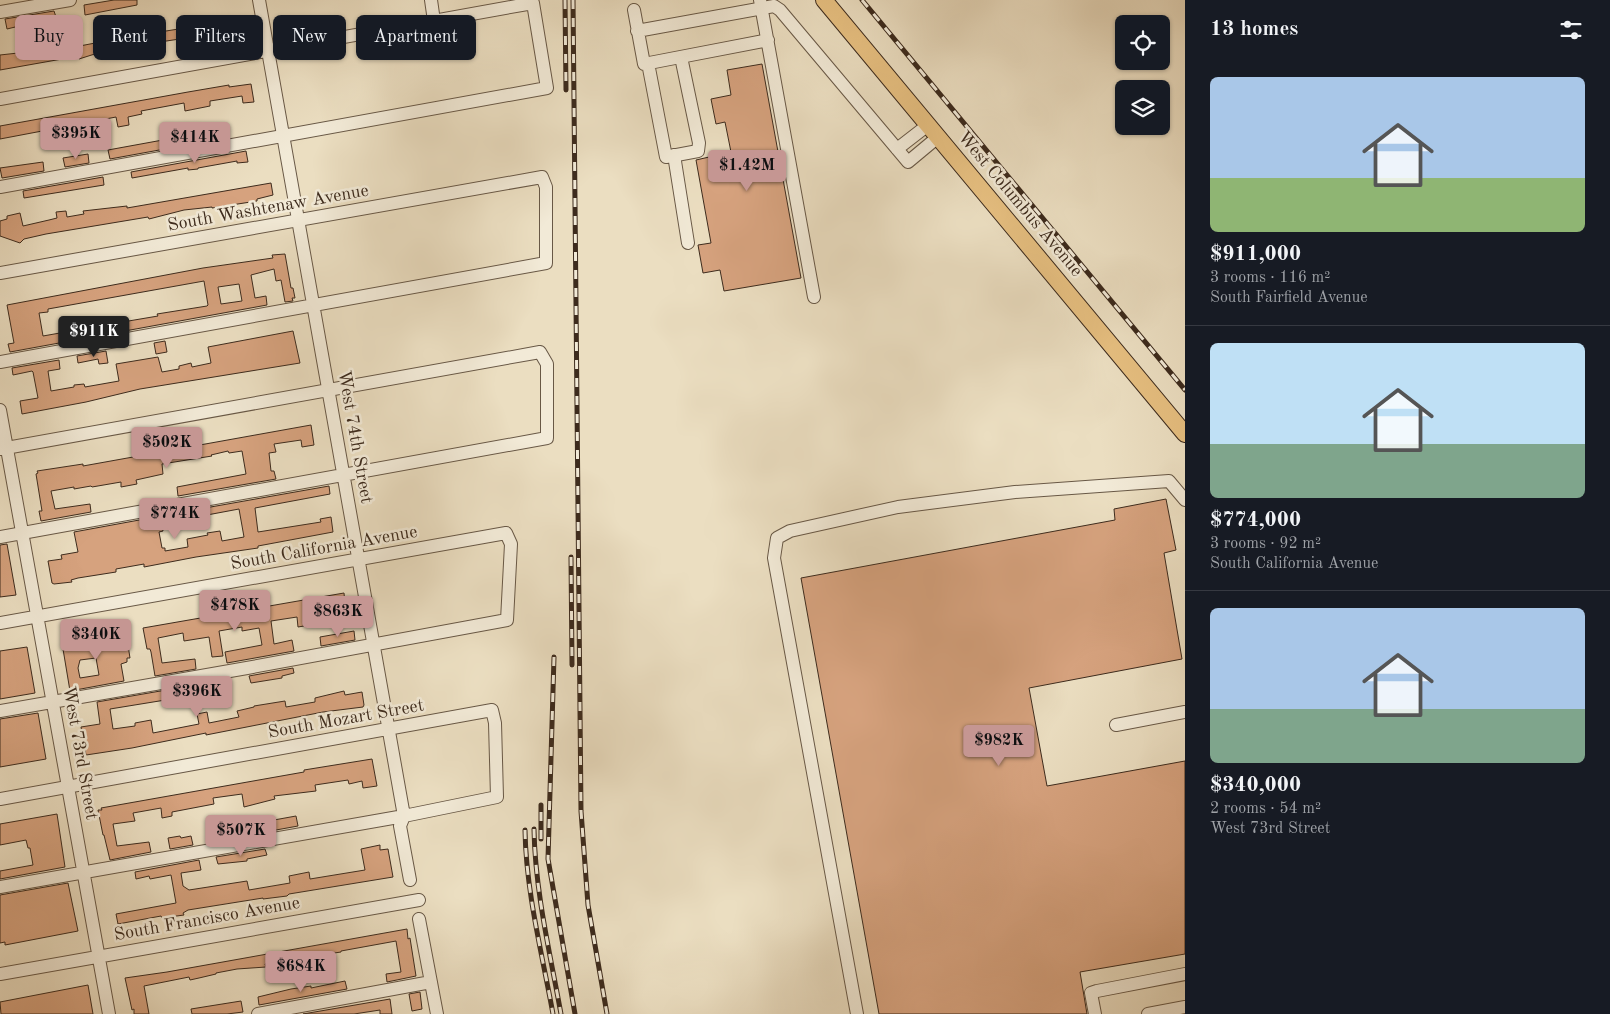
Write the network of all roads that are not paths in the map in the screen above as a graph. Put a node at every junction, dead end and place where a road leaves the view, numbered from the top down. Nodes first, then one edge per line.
1 (70, 0) edge
2 (258, 0) edge
3 (431, 0) edge
4 (824, 0) edge
5 (761, 4) edge
6 (634, 10) dead end
7 (0, 12) edge
8 (433, 15) edge
9 (467, 15) edge
10 (638, 31) junction
11 (356, 35) edge
12 (768, 40) junction
13 (268, 51) junction
14 (681, 57) junction
15 (648, 63) junction
16 (0, 98) edge
17 (933, 131) junction
18 (283, 135) junction
19 (897, 149) junction
20 (674, 155) junction
21 (0, 187) edge
22 (298, 220) junction
23 (688, 243) dead end
24 (0, 273) edge
25 (814, 296) dead end
26 (313, 306) junction
27 (0, 362) edge
28 (328, 390) junction
29 (0, 410) edge
30 (1185, 434) edge
31 (3, 448) edge
32 (344, 475) junction
33 (1185, 500) edge
34 (22, 533) junction
35 (0, 537) edge
36 (359, 559) junction
37 (38, 617) junction
38 (0, 624) edge
39 (374, 644) junction
40 (53, 702) junction
41 (0, 711) edge
42 (1185, 712) edge
43 (1116, 725) dead end
44 (389, 729) junction
45 (68, 787) junction
46 (0, 799) edge
47 (404, 816) junction
48 (84, 872) junction
49 (410, 880) dead end
50 (0, 887) edge
51 (420, 900) dead end
52 (419, 919) dead end
53 (99, 956) junction
54 (0, 974) edge
55 (1185, 974) edge
56 (431, 982) junction
57 (1185, 1007) edge
58 (109, 1014) edge
59 (258, 1014) edge
60 (437, 1014) edge
61 (857, 1014) edge
62 (1095, 1014) edge
63 (1148, 1014) edge

1 - 7 street
2 - 13 street, West 74th Street
3 - 8 street
4 - 17 main road, West Columbus Avenue
5 - 10 street
5 - 12 street
5 - 19 street
6 - 10 street
9 - 18 street
10 - 15 street
11 - 13 street
12 - 14 street
12 - 25 street
13 - 16 street
13 - 18 street, West 74th Street
14 - 15 street
14 - 20 street
15 - 20 street
17 - 19 street
17 - 19 street
17 - 30 main road, West Columbus Avenue
18 - 21 street
18 - 22 street, West 74th Street
20 - 23 street
22 - 24 street, South Washtenaw Avenue
22 - 26 street, West 74th Street
22 - 26 street, South Washtenaw Avenue
26 - 27 street
26 - 28 street, West 74th Street
28 - 31 street
28 - 32 street, West 74th Street
28 - 32 street
29 - 31 street, West 73rd Street
31 - 34 street, West 73rd Street
32 - 34 street
32 - 36 street, West 74th Street
33 - 61 street
34 - 35 street
34 - 37 street, West 73rd Street
36 - 37 street, South California Avenue
36 - 39 street, West 74th Street
36 - 39 street, South California Avenue
37 - 38 street, South California Avenue
37 - 40 street, West 73rd Street
39 - 40 street
39 - 44 street, West 74th Street
40 - 41 street
40 - 45 street, West 73rd Street
42 - 43 street
44 - 45 street, South Mozart Street
44 - 47 street, West 74th Street
44 - 47 street, South Mozart Street
45 - 46 street, South Mozart Street
45 - 48 street, West 73rd Street
47 - 48 street
47 - 49 street, West 74th Street
48 - 50 street
48 - 53 street, West 73rd Street
51 - 53 street, South Francisco Avenue
52 - 56 street
53 - 54 street, South Francisco Avenue
53 - 58 street, West 73rd Street
55 - 62 street
56 - 59 street
56 - 60 street
57 - 63 street

